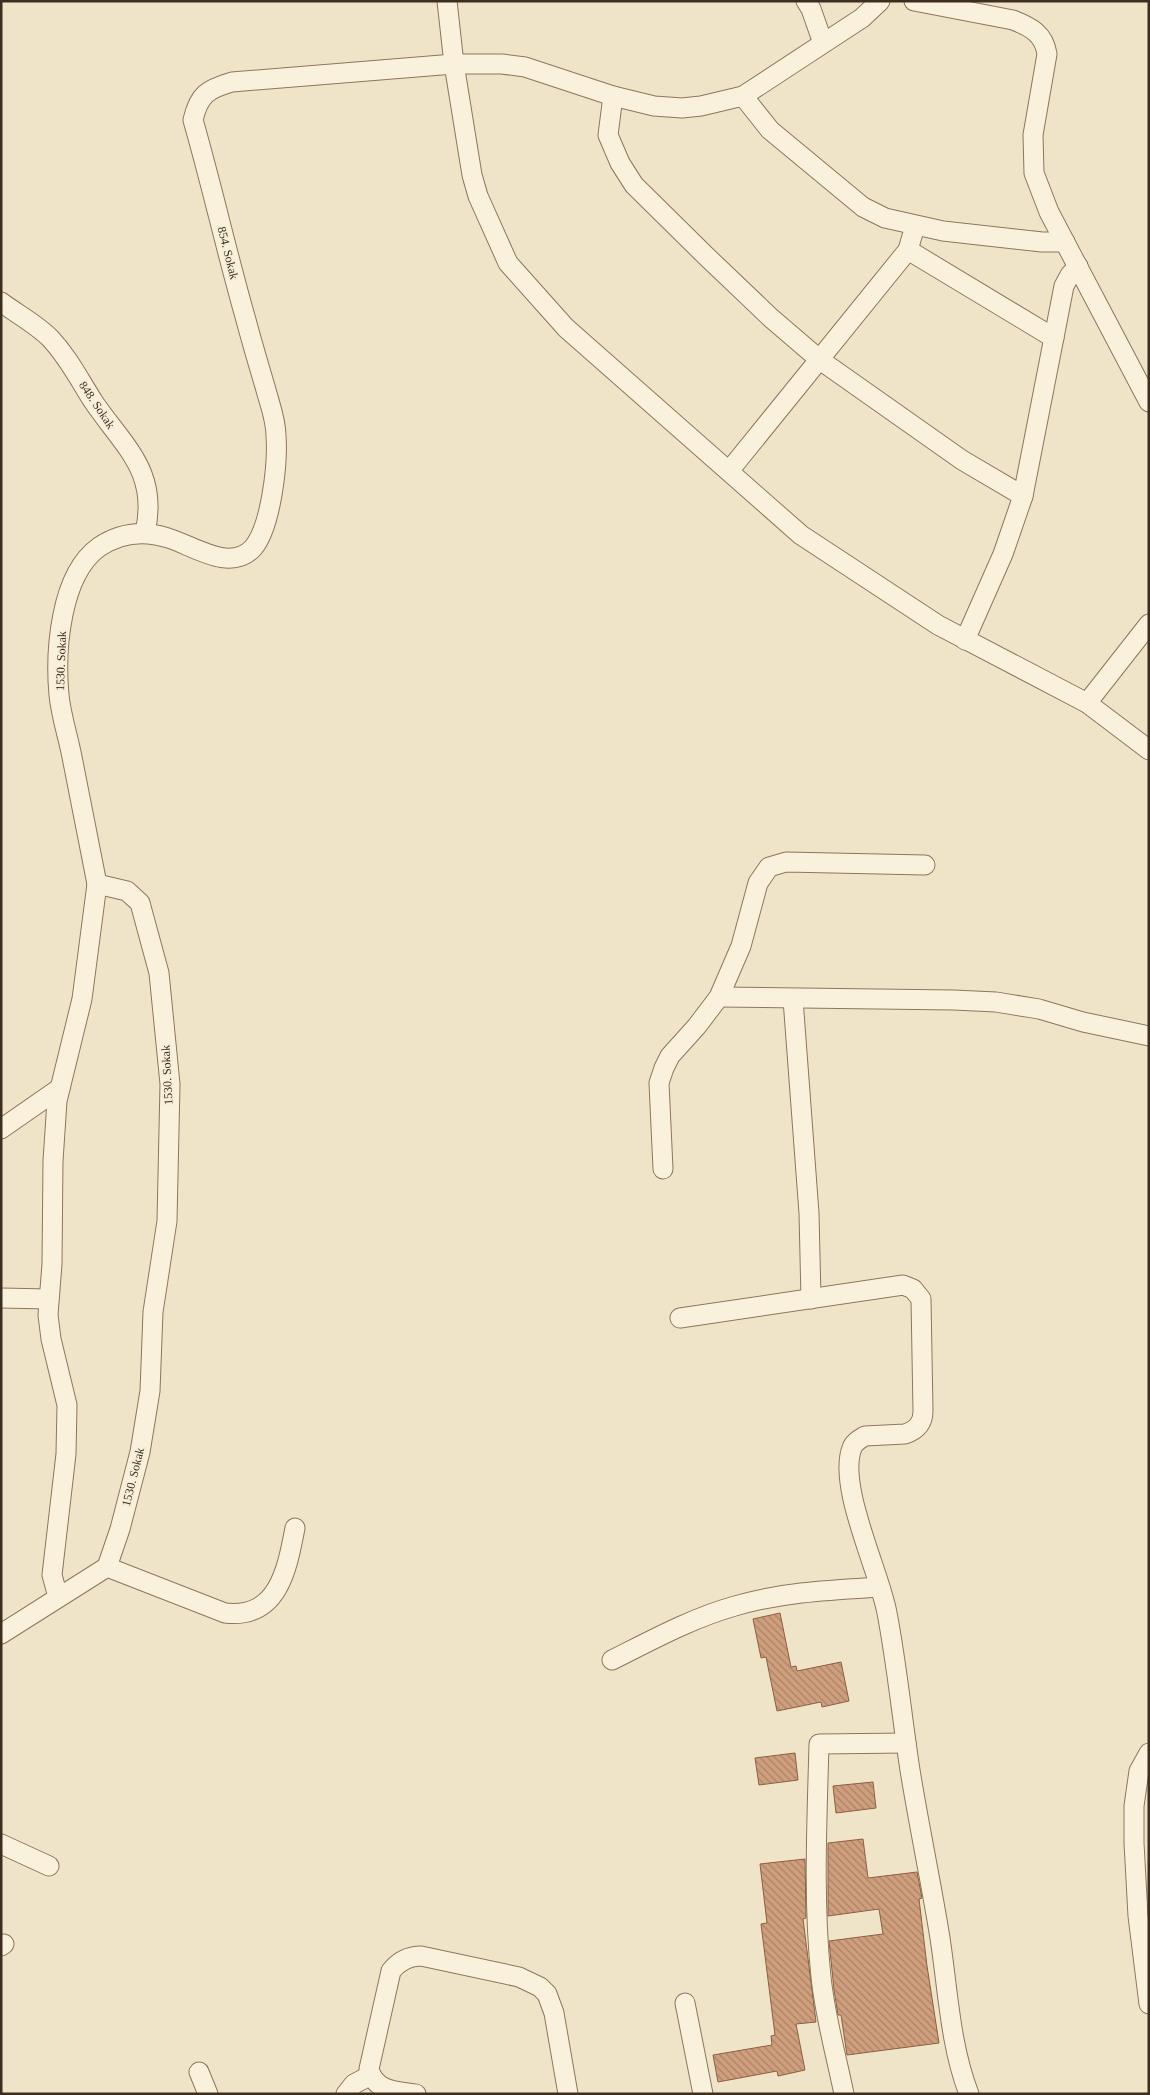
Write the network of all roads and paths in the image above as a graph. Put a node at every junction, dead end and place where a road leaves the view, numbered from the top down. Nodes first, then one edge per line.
1 (447, 1) edge
2 (806, 1) edge
3 (880, 1) edge
4 (914, 1) edge
5 (823, 44) junction
6 (454, 64) junction
7 (613, 96) junction
8 (743, 96) junction
9 (915, 226) junction
10 (1065, 242) junction
11 (908, 250) junction
12 (1078, 266) junction
13 (1, 302) edge
14 (1054, 338) junction
15 (820, 360) junction
16 (1149, 402) edge
17 (729, 471) junction
18 (1023, 496) junction
19 (145, 533) junction
20 (1149, 624) edge
21 (965, 640) junction
22 (1087, 703) junction
23 (1149, 750) edge
24 (925, 865) dead end
25 (97, 884) junction
26 (718, 998) junction
27 (793, 999) junction
28 (1149, 1036) edge
29 (60, 1088) junction
30 (1, 1129) edge
31 (663, 1169) dead end
32 (1, 1298) edge
33 (49, 1299) junction
34 (811, 1299) junction
35 (680, 1318) dead end
36 (295, 1528) dead end
37 (107, 1567) junction
38 (880, 1586) junction
39 (58, 1597) junction
40 (1, 1634) edge
41 (612, 1660) dead end
42 (906, 1743) junction
43 (1149, 1753) edge
44 (1144, 1772) edge
45 (1, 1844) edge
46 (50, 1866) dead end
47 (685, 2003) dead end
48 (1149, 2004) edge
49 (199, 2072) dead end
50 (371, 2075) junction
51 (208, 2094) edge
52 (346, 2094) edge
53 (416, 2094) edge
54 (568, 2094) edge
55 (703, 2094) edge
56 (844, 2094) edge
57 (969, 2094) edge

1 - 6 street
2 - 5 street
3 - 5 street, 854. Sokak
4 - 10 street
5 - 8 street, 854. Sokak
6 - 7 street, 854. Sokak
6 - 17 street
6 - 19 street, 854. Sokak
7 - 8 street, 854. Sokak
7 - 15 street
8 - 9 street
9 - 10 street
9 - 11 street
10 - 12 street
11 - 14 street
11 - 15 street
12 - 14 street
12 - 16 street
13 - 19 street, 848. Sokak
14 - 18 street
15 - 17 street
15 - 18 street
17 - 21 street
18 - 21 street
19 - 25 street, 1530. Sokak
20 - 22 street
21 - 22 street
22 - 23 street
24 - 26 street
25 - 29 street
25 - 37 street, 1530. Sokak
26 - 27 street
26 - 31 street
27 - 28 street
27 - 34 street
29 - 30 street
29 - 33 street
32 - 33 street
33 - 39 street
34 - 35 street
34 - 38 street
36 - 37 street
37 - 39 street
38 - 41 street
38 - 42 street
39 - 40 street
42 - 56 street
42 - 57 street
43 - 44 street
44 - 48 street
45 - 46 street
47 - 55 street
49 - 51 street
50 - 52 street
50 - 53 street
50 - 54 street

